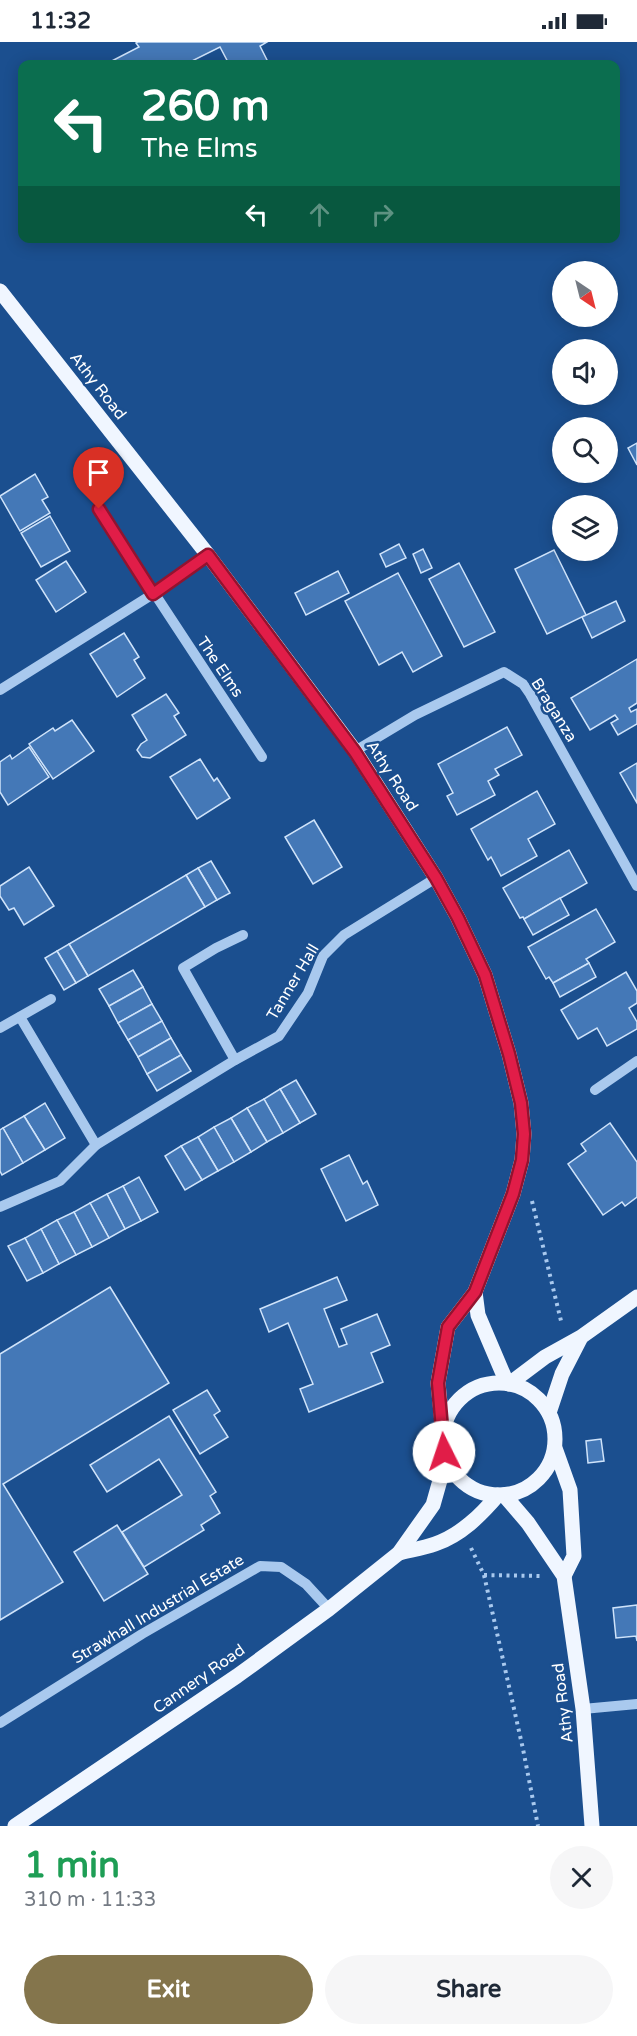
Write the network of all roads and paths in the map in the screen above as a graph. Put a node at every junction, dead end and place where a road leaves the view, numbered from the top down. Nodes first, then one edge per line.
1 (0, 291) edge
2 (99, 509) dead end
3 (208, 555) junction
4 (153, 594) junction
5 (0, 690) edge
6 (355, 752) junction
7 (262, 757) dead end
8 (436, 878) junction
9 (637, 885) edge
10 (243, 935) dead end
11 (51, 999) dead end
12 (20, 1017) junction
13 (0, 1028) edge
14 (235, 1060) junction
15 (637, 1061) edge
16 (595, 1090) dead end
17 (96, 1145) junction
18 (515, 1188) junction
19 (0, 1207) edge
20 (475, 1292) junction
21 (637, 1297) edge
22 (581, 1338) junction
23 (557, 1351) junction
24 (508, 1384) junction
25 (549, 1413) junction
26 (442, 1433) junction
27 (555, 1448) junction
28 (447, 1459) junction
29 (501, 1495) junction
30 (462, 1530) junction
31 (399, 1553) junction
32 (484, 1575) junction
33 (564, 1576) junction
34 (328, 1609) junction
35 (637, 1704) edge
36 (583, 1709) junction
37 (0, 1723) edge
38 (15, 1826) edge
39 (538, 1826) edge
40 (592, 1826) edge

1 - 3 main road, Athy Road
2 - 4 street, The Elms
3 - 4 street
3 - 6 main road, Athy Road
4 - 5 street
4 - 7 street, The Elms
6 - 8 main road, Athy Road
6 - 9 street, Braganza
8 - 14 street, Tanner Hall
8 - 18 main road, Athy Road
10 - 14 street
11 - 12 street
12 - 13 street
12 - 17 street
14 - 17 street, Tanner Hall
15 - 16 street
17 - 19 street, Tanner Hall
18 - 20 main road, Athy Road
18 - 23 path
20 - 24 main road
20 - 26 main road, Athy Road
21 - 22 main road
22 - 23 main road
22 - 25 main road
23 - 24 main road
24 - 25 main road
24 - 26 main road
25 - 27 main road
26 - 28 main road
27 - 29 main road
27 - 33 main road, Athy Road
28 - 29 main road
28 - 31 main road, Cannery Road
29 - 30 main road, Cannery Road
29 - 33 main road, Athy Road
30 - 31 main road, Cannery Road
30 - 32 path
31 - 34 main road, Cannery Road
32 - 33 path
32 - 39 path
33 - 36 main road, Athy Road
34 - 37 street, Strawhall Industrial Estate
34 - 38 main road, Cannery Road
35 - 36 street
36 - 40 main road, Athy Road

